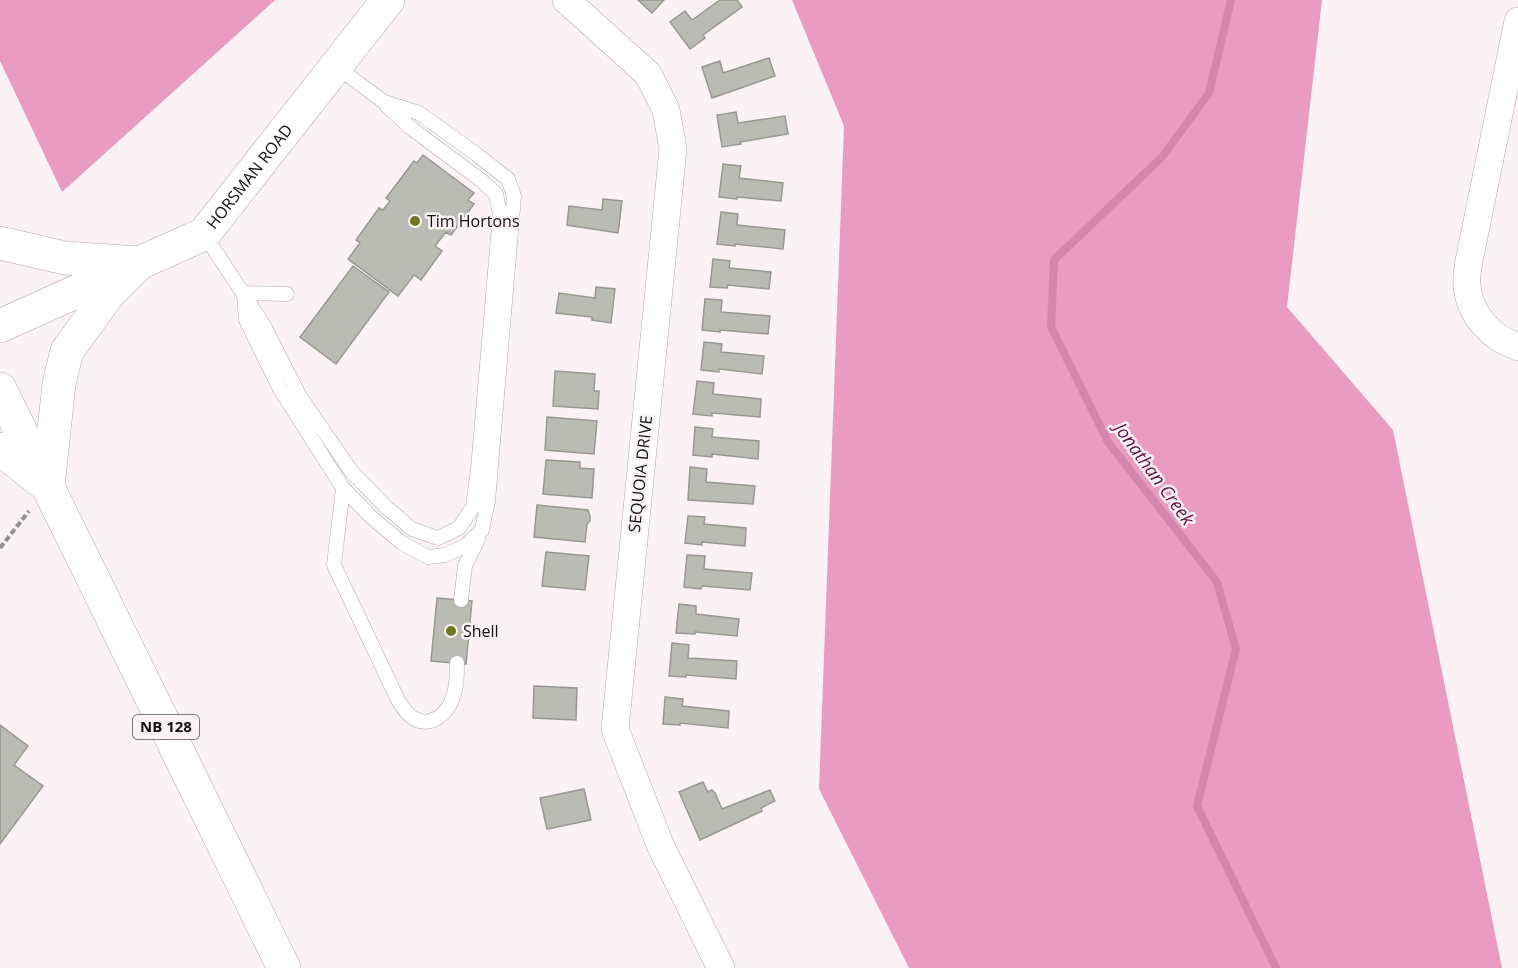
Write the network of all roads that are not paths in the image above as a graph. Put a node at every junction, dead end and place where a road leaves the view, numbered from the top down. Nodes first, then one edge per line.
1 (387, 0) edge
2 (566, 0) edge
3 (1518, 21) edge
4 (337, 67) junction
5 (384, 102) junction
6 (204, 234) junction
7 (0, 243) edge
8 (139, 263) junction
9 (244, 292) junction
10 (287, 294) dead end
11 (0, 326) edge
12 (1518, 347) edge
13 (0, 389) edge
14 (0, 449) edge
15 (48, 486) junction
16 (343, 488) junction
17 (482, 530) junction
18 (461, 600) dead end
19 (457, 663) dead end
20 (284, 968) edge
21 (721, 968) edge

1 - 4 main road, HORSMAN ROAD
2 - 21 street, SEQUOIA DRIVE
3 - 12 street
4 - 5 lane
4 - 6 main road, HORSMAN ROAD
5 - 9 lane
5 - 17 lane
6 - 8 main road, HORSMAN ROAD
6 - 9 lane
7 - 8 main road
8 - 11 main road, HORSMAN ROAD
8 - 15 main road
9 - 10 lane
9 - 16 lane
13 - 15 main road, NB 128
14 - 15 main road
15 - 20 main road, NB 128
16 - 17 lane
16 - 19 lane
17 - 18 lane

